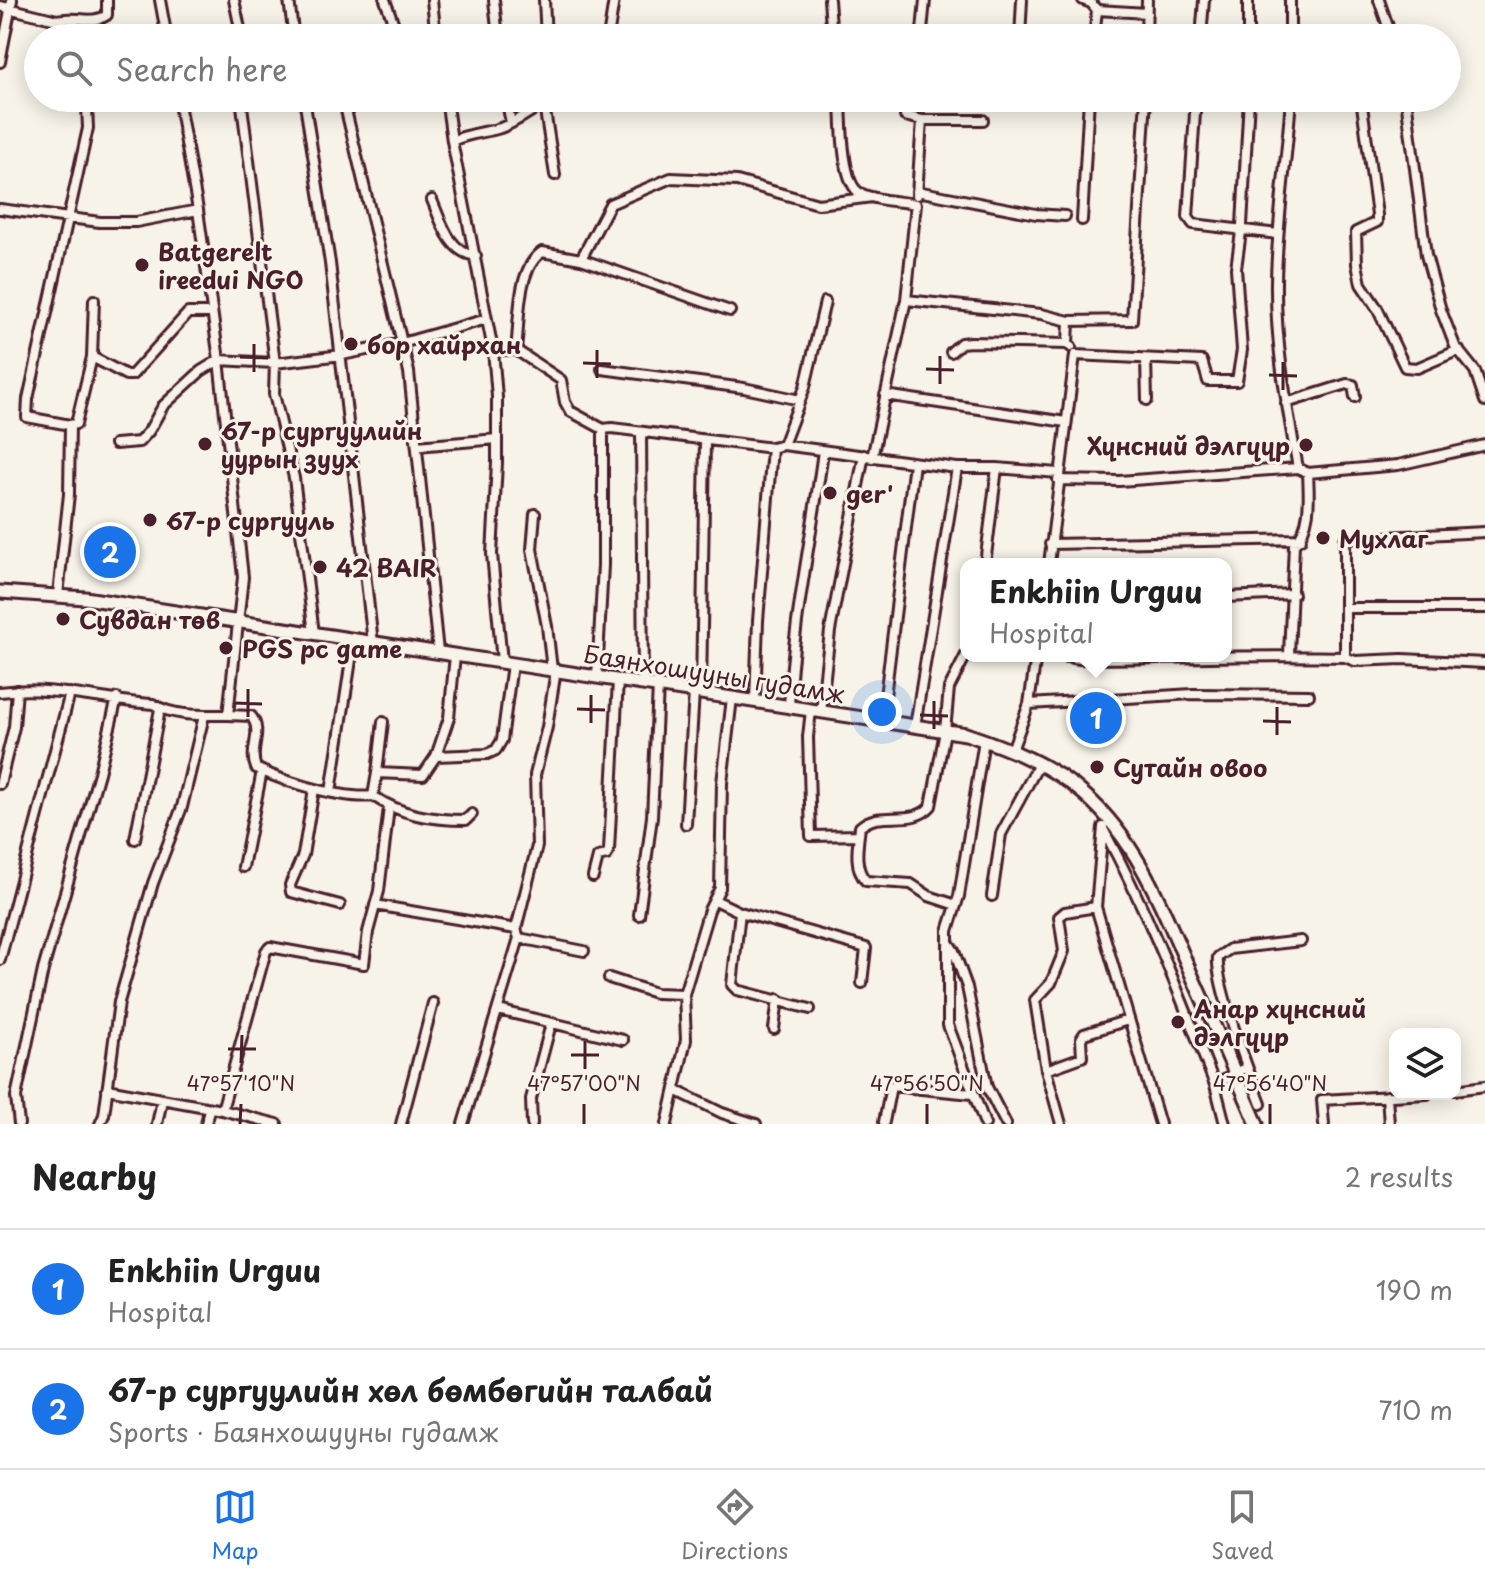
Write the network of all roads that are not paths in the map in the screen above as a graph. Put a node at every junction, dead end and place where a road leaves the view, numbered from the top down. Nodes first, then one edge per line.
1 (107, 0) edge
2 (160, 0) edge
3 (234, 0) edge
4 (289, 0) edge
5 (385, 0) edge
6 (432, 0) edge
7 (494, 0) edge
8 (544, 0) edge
9 (614, 0) edge
10 (829, 0) edge
11 (925, 0) edge
12 (1022, 0) edge
13 (1083, 0) edge
14 (1147, 0) edge
15 (1204, 0) edge
16 (1248, 0) edge
17 (1290, 0) edge
18 (1379, 0) edge
19 (11, 4) edge
20 (0, 6) edge
21 (1097, 10) junction
22 (1147, 13) junction
23 (57, 20) junction
24 (57, 24) edge
25 (164, 24) edge
26 (239, 24) edge
27 (292, 24) edge
28 (394, 24) edge
29 (435, 24) edge
30 (497, 24) edge
31 (545, 24) edge
32 (610, 24) edge
33 (831, 24) edge
34 (923, 24) edge
35 (1021, 24) edge
36 (1096, 24) edge
37 (1147, 24) edge
38 (1202, 24) edge
39 (1248, 24) edge
40 (1290, 24) edge
41 (1387, 24) edge
42 (0, 62) edge
43 (87, 112) edge
44 (180, 112) edge
45 (243, 112) edge
46 (306, 112) edge
47 (346, 112) edge
48 (448, 112) edge
49 (509, 112) edge
50 (530, 112) edge
51 (544, 112) edge
52 (842, 112) edge
53 (905, 112) edge
54 (1088, 112) edge
55 (1145, 112) edge
56 (1195, 112) edge
57 (1248, 112) edge
58 (1290, 112) edge
59 (1363, 112) edge
60 (1407, 112) edge
61 (922, 120) junction
62 (983, 120) dead end
63 (511, 123) junction
64 (452, 141) junction
65 (555, 175) dead end
66 (917, 191) junction
67 (872, 197) junction
68 (432, 200) dead end
69 (916, 204) junction
70 (0, 209) edge
71 (198, 210) junction
72 (69, 216) junction
73 (1065, 216) dead end
74 (1082, 220) dead end
75 (1241, 231) junction
76 (1278, 234) junction
77 (476, 256) junction
78 (581, 259) junction
79 (94, 300) dead end
80 (906, 300) junction
81 (825, 302) dead end
82 (730, 311) dead end
83 (212, 313) junction
84 (487, 319) junction
85 (1069, 321) junction
86 (402, 343) junction
87 (1068, 344) junction
88 (493, 350) junction
89 (516, 350) junction
90 (1459, 350) junction
91 (951, 352) dead end
92 (342, 355) junction
93 (1075, 355) junction
94 (92, 357) junction
95 (1146, 359) junction
96 (219, 360) junction
97 (275, 363) junction
98 (602, 369) dead end
99 (885, 395) junction
100 (1355, 397) dead end
101 (800, 400) junction
102 (1147, 400) dead end
103 (1485, 401) edge
104 (1286, 403) junction
105 (1066, 422) junction
106 (70, 425) junction
107 (603, 429) junction
108 (641, 432) junction
109 (497, 439) junction
110 (705, 441) junction
111 (115, 444) dead end
112 (783, 445) junction
113 (1485, 445) edge
114 (417, 446) junction
115 (772, 448) junction
116 (823, 451) junction
117 (868, 456) junction
118 (914, 463) junction
119 (957, 468) junction
120 (997, 468) junction
121 (1298, 468) junction
122 (1308, 473) junction
123 (1058, 477) junction
124 (535, 514) dead end
125 (1485, 532) edge
126 (1301, 539) junction
127 (1050, 544) junction
128 (986, 558) edge
129 (1049, 558) edge
130 (0, 592) edge
131 (1293, 594) junction
132 (58, 595) junction
133 (1232, 597) edge
134 (1345, 608) junction
135 (1485, 608) edge
136 (240, 622) junction
137 (314, 633) junction
138 (354, 640) junction
139 (373, 643) junction
140 (438, 652) junction
141 (1289, 654) junction
142 (455, 655) junction
143 (1232, 656) edge
144 (1345, 657) junction
145 (962, 662) edge
146 (1035, 662) edge
147 (507, 663) junction
148 (1485, 663) edge
149 (554, 670) junction
150 (597, 677) junction
151 (618, 680) junction
152 (643, 684) junction
153 (658, 686) junction
154 (17, 690) junction
155 (0, 692) edge
156 (698, 692) junction
157 (70, 693) junction
158 (1309, 695) dead end
159 (117, 698) junction
160 (732, 698) junction
161 (755, 701) junction
162 (1029, 704) junction
163 (789, 707) junction
164 (160, 709) junction
165 (816, 711) junction
166 (228, 715) junction
167 (204, 716) junction
168 (882, 721) junction
169 (383, 722) dead end
170 (915, 726) junction
171 (945, 731) junction
172 (984, 740) junction
173 (1012, 750) junction
174 (436, 756) junction
175 (1039, 764) junction
176 (262, 771) junction
177 (377, 773) junction
178 (0, 784) edge
179 (314, 789) junction
180 (331, 792) junction
181 (373, 796) junction
182 (389, 807) junction
183 (1102, 812) junction
184 (472, 814) dead end
185 (686, 824) dead end
186 (1103, 827) junction
187 (859, 835) junction
188 (135, 839) dead end
189 (243, 867) dead end
190 (593, 877) dead end
191 (992, 896) dead end
192 (715, 900) junction
193 (340, 905) dead end
194 (375, 905) junction
195 (956, 905) junction
196 (1096, 907) junction
197 (740, 912) junction
198 (639, 915) dead end
199 (517, 934) junction
200 (948, 941) junction
201 (1301, 941) dead end
202 (584, 951) dead end
203 (0, 960) edge
204 (609, 978) dead end
205 (862, 983) dead end
206 (684, 994) junction
207 (778, 999) junction
208 (433, 1003) dead end
209 (810, 1009) dead end
210 (498, 1010) junction
211 (1230, 1011) junction
212 (1211, 1019) junction
213 (1128, 1020) junction
214 (551, 1024) junction
215 (774, 1029) dead end
216 (623, 1040) dead end
217 (1247, 1067) junction
218 (1046, 1070) junction
219 (1235, 1072) junction
220 (1215, 1085) junction
221 (1485, 1086) edge
222 (107, 1089) junction
223 (1461, 1089) edge
224 (675, 1090) junction
225 (972, 1094) junction
226 (1387, 1096) joint
227 (162, 1100) junction
228 (1261, 1104) dead end
229 (209, 1109) junction
230 (222, 1110) junction
231 (744, 1122) edge
232 (884, 1122) edge
233 (983, 1123) edge
234 (19, 1124) edge
235 (100, 1124) edge
236 (157, 1124) edge
237 (206, 1124) edge
238 (277, 1124) edge
239 (401, 1124) edge
240 (463, 1124) edge
241 (532, 1124) edge
242 (667, 1124) edge
243 (756, 1124) edge
244 (1006, 1124) edge
245 (1061, 1124) edge
246 (1160, 1124) edge
247 (1225, 1124) edge
248 (1257, 1124) edge
249 (1324, 1124) edge
250 (1389, 1124) edge

1 - 23 street
2 - 25 street
3 - 26 street
4 - 27 street
5 - 28 street
6 - 29 street
7 - 30 street
8 - 31 street
9 - 32 street
10 - 33 street
11 - 34 street
12 - 35 street
13 - 21 street
14 - 22 street
15 - 38 street
16 - 39 street
17 - 40 street
18 - 41 street
19 - 20 street
19 - 23 street
19 - 42 street
21 - 22 street
21 - 36 street
22 - 37 street
23 - 24 street
43 - 72 street
44 - 71 street
45 - 97 street
46 - 92 street
47 - 86 street
48 - 64 street
49 - 63 street
50 - 63 street
51 - 65 street
52 - 67 street
53 - 61 street
54 - 74 street
55 - 85 street
56 - 75 street
57 - 75 street
58 - 76 street
59 - 90 street
60 - 90 street
61 - 62 street
61 - 66 street
63 - 64 street
64 - 77 street
66 - 69 street
66 - 73 street
67 - 69 street
67 - 78 street
68 - 77 street
69 - 80 street
70 - 72 street
71 - 72 street
71 - 83 street
72 - 106 street
75 - 76 street
75 - 95 street
76 - 104 street
77 - 84 street
78 - 82 street
78 - 89 street
79 - 94 street
80 - 85 street
80 - 99 street
81 - 101 street
83 - 94 street
83 - 96 street
84 - 86 street
84 - 88 street
85 - 87 street
86 - 92 street
86 - 114 street
87 - 91 street
87 - 93 street
88 - 89 street
88 - 109 street
89 - 107 street
90 - 103 street
92 - 97 street
92 - 139 street
93 - 95 street
93 - 105 street
94 - 106 street
95 - 102 street
96 - 97 street
96 - 111 street
96 - 136 street
97 - 137 street
98 - 101 street
99 - 105 street
99 - 117 street
100 - 104 street
101 - 112 street
104 - 121 street
105 - 123 street
106 - 132 street
107 - 108 street
107 - 150 street
108 - 110 street
108 - 152 street
109 - 114 street
109 - 147 street
110 - 115 street
110 - 156 street
112 - 115 street
112 - 116 street
113 - 122 street
114 - 140 street
115 - 161 street
116 - 117 street
116 - 163 street
117 - 118 street
117 - 165 street
118 - 119 street
118 - 168 street
119 - 120 street
119 - 170 street
120 - 123 street
120 - 128 street
121 - 122 street
121 - 123 street
122 - 126 street
123 - 127 street
124 - 149 street
125 - 134 street
126 - 127 street
126 - 131 street
127 - 129 street
130 - 132 main road, Баянхошууны гудамж
131 - 133 street
131 - 141 street
132 - 136 main road, Баянхошууны гудамж
134 - 135 street
134 - 144 street
136 - 137 main road, Баянхошууны гудамж
136 - 166 street
137 - 138 main road, Баянхошууны гудамж
138 - 139 main road, Баянхошууны гудамж
138 - 180 street
139 - 140 main road, Баянхошууны гудамж
140 - 142 main road, Баянхошууны гудамж
141 - 143 street
141 - 144 street
142 - 147 main road, Баянхошууны гудамж
142 - 174 street
144 - 148 street
145 - 171 street
146 - 162 street
147 - 149 main road, Баянхошууны гудамж
147 - 174 street
149 - 150 main road, Баянхошууны гудамж
149 - 199 street
150 - 151 main road, Баянхошууны гудамж
151 - 152 main road, Баянхошууны гудамж
151 - 190 street
152 - 153 main road, Баянхошууны гудамж
153 - 156 main road, Баянхошууны гудамж
153 - 198 street
154 - 155 street
154 - 157 street
154 - 178 street
156 - 160 main road, Баянхошууны гудамж
156 - 185 street
157 - 159 street
157 - 203 street
158 - 162 street
159 - 164 street
159 - 234 street
160 - 161 main road, Баянхошууны гудамж
160 - 192 street
161 - 163 main road, Баянхошууны гудамж
162 - 173 street
163 - 165 main road, Баянхошууны гудамж
164 - 167 street
164 - 188 street
165 - 168 main road, Баянхошууны гудамж
165 - 187 street
166 - 167 street
166 - 176 street
167 - 222 street
168 - 170 main road, Баянхошууны гудамж
169 - 177 street
170 - 171 main road, Баянхошууны гудамж
171 - 172 main road, Баянхошууны гудамж
171 - 187 street
172 - 173 main road, Баянхошууны гудамж
172 - 195 street
173 - 175 main road, Баянхошууны гудамж
174 - 177 street
175 - 183 main road, Баянхошууны гудамж
175 - 191 street
176 - 179 street
176 - 189 street
177 - 181 street
179 - 180 street
179 - 193 street
180 - 181 street
181 - 182 street
182 - 184 street
182 - 194 street
183 - 186 street
183 - 212 main road, Баянхошууны гудамж
186 - 196 street
186 - 220 street
187 - 195 street
192 - 197 street
192 - 206 street
194 - 199 street
194 - 230 street
195 - 200 street
196 - 213 street
196 - 218 street
197 - 205 street
197 - 207 street
199 - 202 street
199 - 210 street
200 - 225 street
200 - 244 street
201 - 211 street
204 - 206 street
206 - 224 street
207 - 209 street
207 - 215 street
208 - 239 street
210 - 214 street
210 - 240 street
211 - 212 street
211 - 217 street
212 - 219 main road, Баянхошууны гудамж
213 - 218 street
213 - 246 street
214 - 216 street
214 - 241 street
217 - 219 street
217 - 228 street
218 - 245 street
219 - 220 street
219 - 248 main road, Баянхошууны гудамж
220 - 247 street
221 - 223 street
222 - 227 street
222 - 235 street
224 - 231 street
224 - 242 street
225 - 232 street
225 - 233 street
226 - 249 street
226 - 250 street
227 - 229 street
227 - 236 street
229 - 230 street
229 - 237 street
230 - 238 street
231 - 243 street

